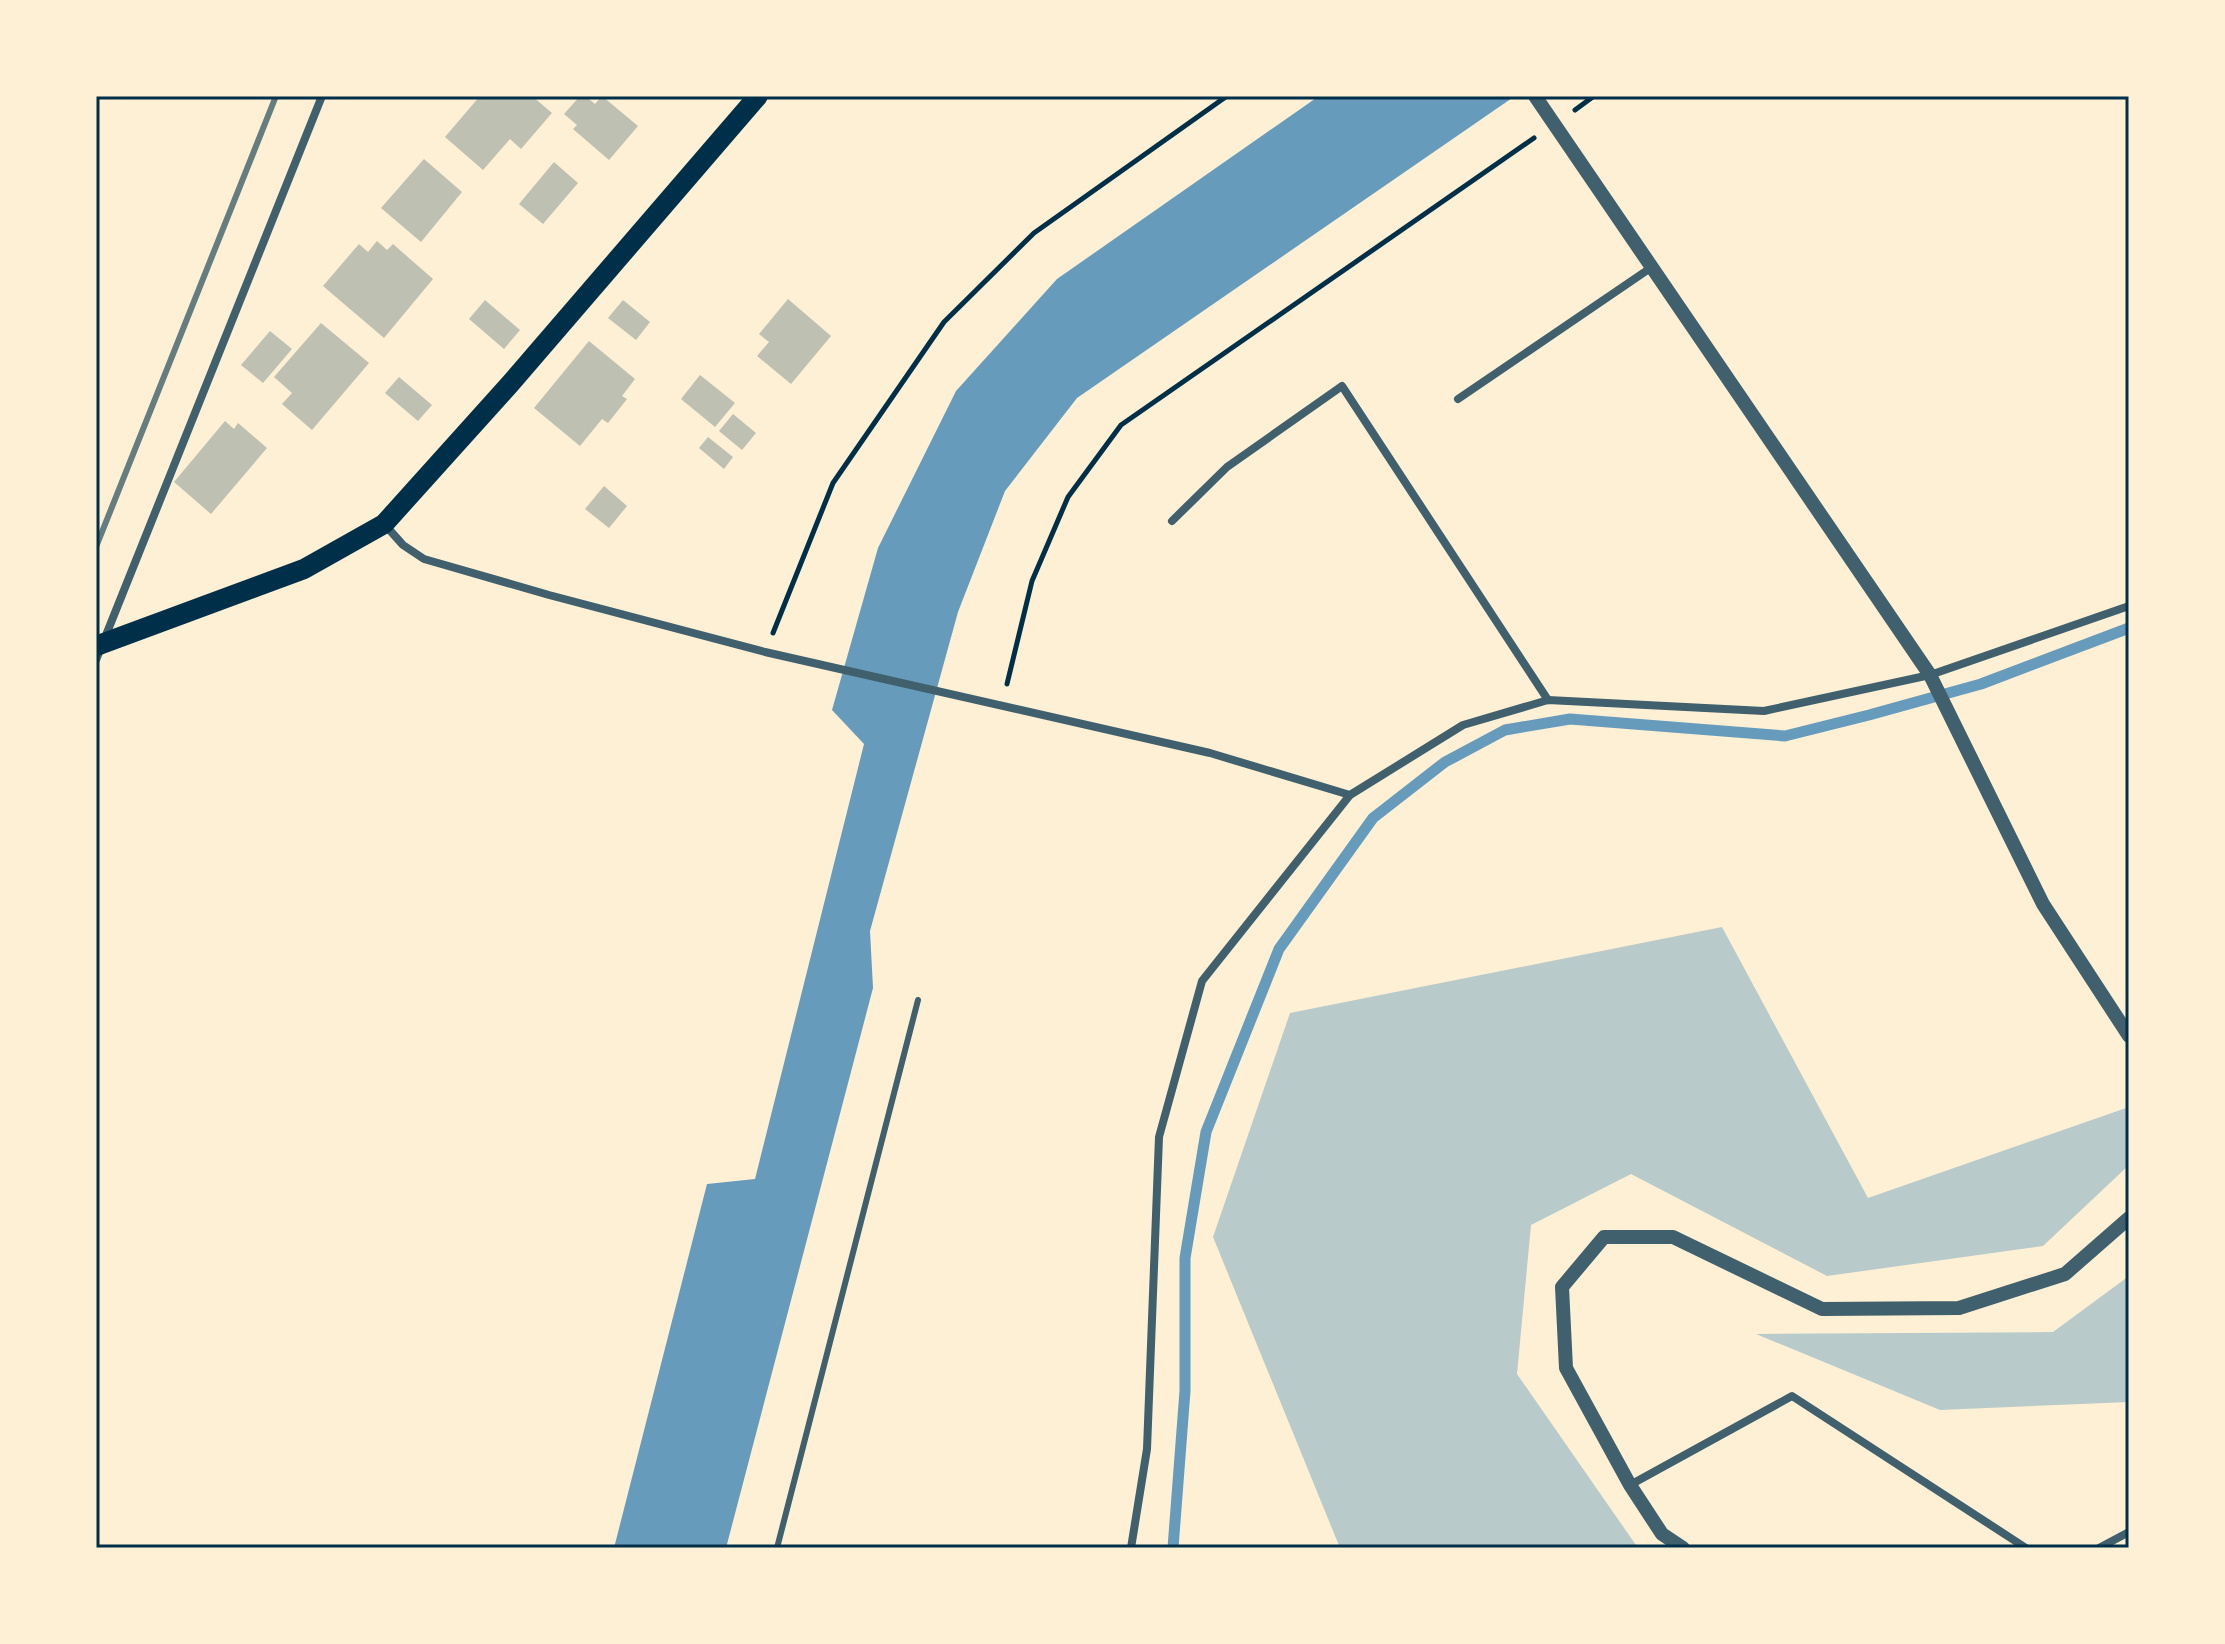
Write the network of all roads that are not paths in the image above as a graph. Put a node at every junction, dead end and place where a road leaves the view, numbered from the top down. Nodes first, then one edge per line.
1 (322, 96) edge
2 (758, 96) edge
3 (1535, 96) edge
4 (1653, 266) junction
5 (1458, 399) dead end
6 (1172, 521) dead end
7 (384, 524) junction
8 (2129, 606) edge
9 (98, 650) edge
10 (1933, 681) junction
11 (1548, 700) junction
12 (1350, 795) junction
13 (918, 1000) dead end
14 (2129, 1036) edge
15 (2129, 1218) edge
16 (1630, 1485) junction
17 (2129, 1532) edge
18 (777, 1548) edge
19 (1131, 1548) edge
20 (1683, 1548) edge
21 (2026, 1548) edge
22 (2099, 1548) edge

1 - 9 street
2 - 7 main road
3 - 4 street
4 - 5 street
4 - 10 street
6 - 11 street
7 - 9 main road
7 - 12 street
8 - 10 street
10 - 11 street
10 - 14 street
11 - 12 street
12 - 19 street
13 - 18 lane
15 - 16 street
16 - 20 street
16 - 21 street
17 - 22 street

